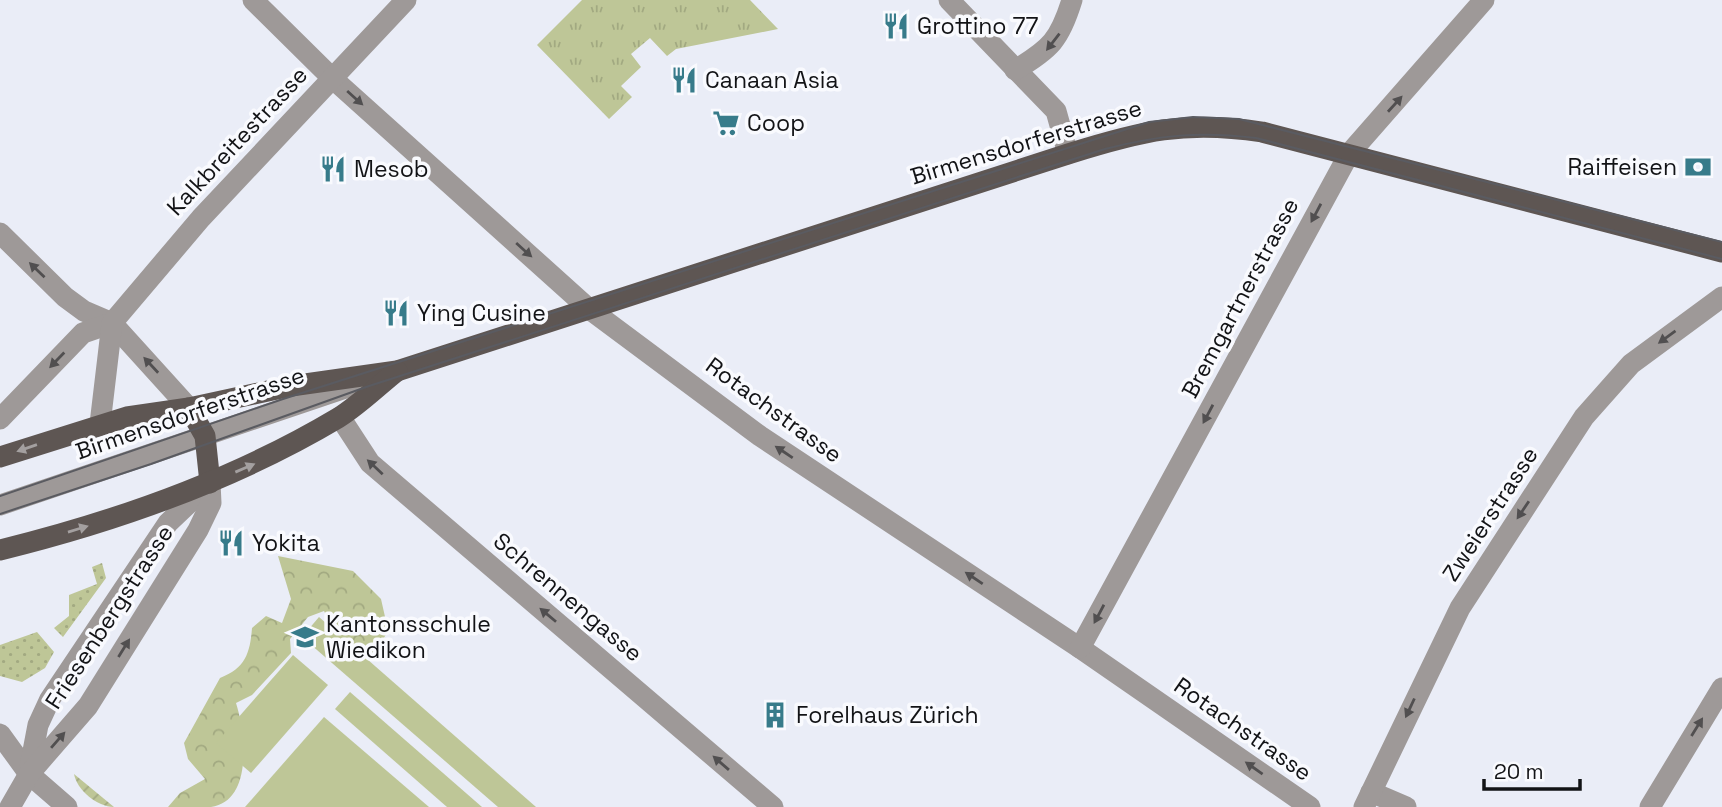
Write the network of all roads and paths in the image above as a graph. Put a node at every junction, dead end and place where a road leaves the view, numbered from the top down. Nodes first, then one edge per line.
1 (253, 0) edge
2 (405, 0) edge
3 (949, 0) edge
4 (1072, 0) edge
5 (1484, 0) edge
6 (1015, 70) junction
7 (332, 78) junction
8 (1068, 153) junction
9 (1349, 154) junction
10 (0, 233) edge
11 (1722, 252) edge
12 (1722, 296) edge
13 (588, 308) junction
14 (112, 323) junction
15 (397, 371) junction
16 (189, 408) junction
17 (340, 417) junction
18 (0, 419) edge
19 (100, 424) junction
20 (205, 436) junction
21 (0, 457) edge
22 (210, 483) junction
23 (0, 505) edge
24 (0, 550) edge
25 (1080, 648) junction
26 (1722, 688) edge
27 (0, 734) edge
28 (29, 774) junction
29 (1367, 799) edge
30 (9, 807) edge
31 (67, 807) edge
32 (773, 807) edge
33 (1310, 807) edge
34 (1406, 807) edge
35 (1650, 807) edge

1 - 7 street, Rotachstrasse
2 - 7 street, Kalkbreitestrasse
3 - 6 street
4 -> 6 street
9 -> 5 street, Bremgartnerstrasse
6 - 8 street
7 -> 13 street, Rotachstrasse
7 - 14 street, Kalkbreitestrasse
8 - 9 main road, Birmensdorferstrasse
8 - 13 main road, Birmensdorferstrasse
9 - 11 main road, Birmensdorferstrasse
9 -> 25 street, Bremgartnerstrasse
14 -> 10 street
12 -> 29 street, Zweierstrasse
13 - 15 main road, Birmensdorferstrasse
25 -> 13 street, Rotachstrasse
16 -> 14 street
14 -> 18 street, Kalkbreitestrasse
14 - 19 street
15 - 16 main road, Birmensdorferstrasse
15 - 17 main road, Birmensdorferstrasse
15 - 20 street, Birmensdorferstrasse
16 - 19 main road, Birmensdorferstrasse
16 - 20 main road
22 -> 17 main road, Birmensdorferstrasse
32 -> 17 street, Schrennengasse
19 -> 21 main road, Birmensdorferstrasse
20 - 22 main road
20 - 23 street, Birmensdorferstrasse
24 -> 22 main road, Birmensdorferstrasse
28 -> 22 street, Friesenbergstrasse
22 - 28 street
33 -> 25 street, Rotachstrasse
35 -> 26 street
27 - 28 street
28 - 30 street, Friesenbergstrasse
28 - 31 street
29 - 34 street

